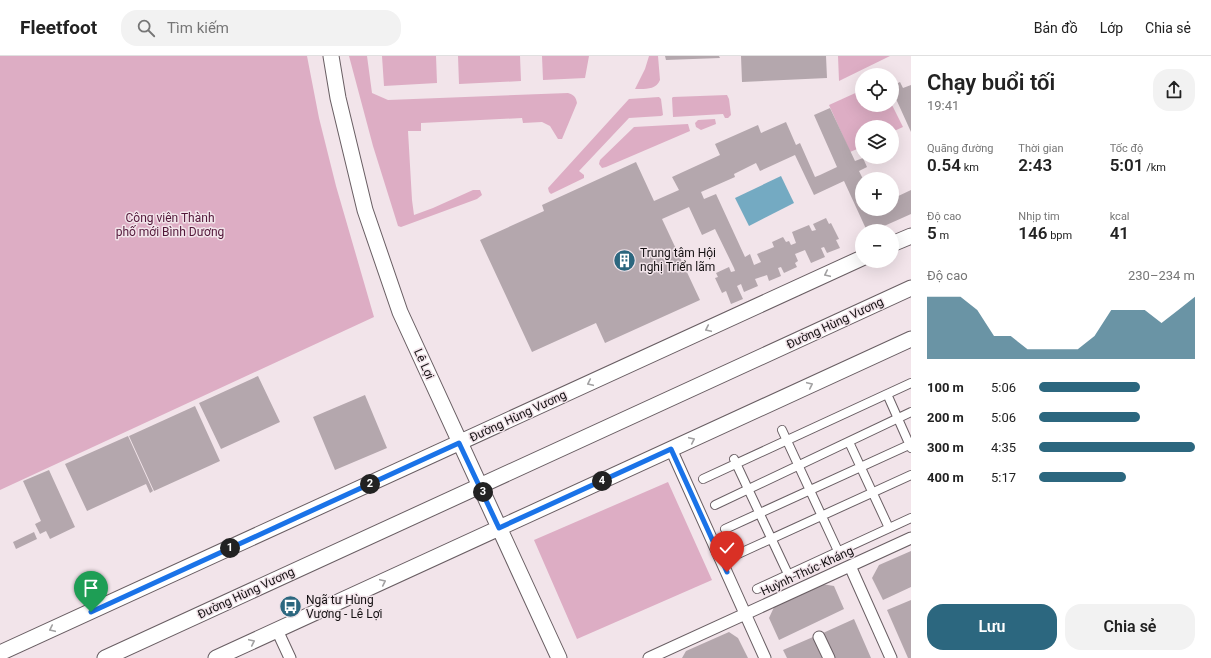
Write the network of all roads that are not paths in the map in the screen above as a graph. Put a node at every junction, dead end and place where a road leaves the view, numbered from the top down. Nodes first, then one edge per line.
1 (331, 56) edge
2 (911, 236) edge
3 (899, 241) edge
4 (855, 261) edge
5 (911, 288) edge
6 (911, 339) edge
7 (911, 383) edge
8 (887, 394) junction
9 (911, 412) edge
10 (898, 419) junction
11 (782, 430) dead end
12 (787, 440) junction
13 (849, 442) junction
14 (459, 443) junction
15 (911, 446) edge
16 (671, 449) junction
17 (735, 461) junction
18 (798, 466) junction
19 (861, 467) junction
20 (911, 474) edge
21 (702, 479) dead end
22 (480, 486) junction
23 (748, 489) junction
24 (810, 490) junction
25 (873, 492) junction
26 (715, 505) dead end
27 (760, 514) junction
28 (822, 516) junction
29 (911, 518) edge
30 (499, 528) junction
31 (889, 528) junction
32 (725, 529) dead end
33 (771, 538) junction
34 (911, 538) edge
35 (838, 551) junction
36 (738, 554) dead end
37 (850, 566) junction
38 (788, 574) junction
39 (757, 589) dead end
40 (745, 614) junction
41 (277, 630) junction
42 (819, 637) dead end
43 (0, 653) edge
44 (667, 654) edge
45 (105, 658) edge
46 (216, 658) edge
47 (290, 658) edge
48 (559, 658) edge
49 (649, 658) edge
50 (765, 658) edge
51 (829, 658) edge
52 (891, 658) edge

1 - 14 main road, Lê Lợi
2 - 3 main road
4 -> 14 main road, Đường Hùng Vương
5 - 22 main road, Đường Hùng Vương
16 -> 6 main road
7 - 8 street
8 - 10 street
8 - 12 street
9 - 10 street
10 - 13 street
10 - 15 street
11 - 12 street
12 - 17 street
12 - 18 street
13 - 18 street
13 - 19 street
14 - 22 main road, Lê Lợi
14 -> 43 main road, Đường Hùng Vương
15 - 19 street
16 - 30 main road
16 - 40 street
17 - 21 street
17 - 23 street
18 - 23 street
18 - 24 street
19 - 24 street
19 - 25 street
20 - 25 street
22 - 30 main road, Lê Lợi
22 - 45 main road, Đường Hùng Vương
23 - 26 street
23 - 27 street
24 - 27 street
24 - 28 street
25 - 28 street
25 - 31 street
27 - 32 street
27 - 33 street
28 - 33 street
28 - 35 street
29 - 31 street
41 -> 30 main road
30 - 48 main road, Lê Lợi
31 - 35 street
33 - 36 street
33 - 38 street
34 - 37 street, Huỳnh Thúc Kháng
35 - 38 street
37 - 40 street, Huỳnh Thúc Kháng
37 - 52 street
38 - 39 street
40 - 44 street, Huỳnh Thúc Kháng
40 - 50 street
46 -> 41 main road
41 - 47 street
42 - 51 street
44 - 49 street, Huỳnh Thúc Kháng

